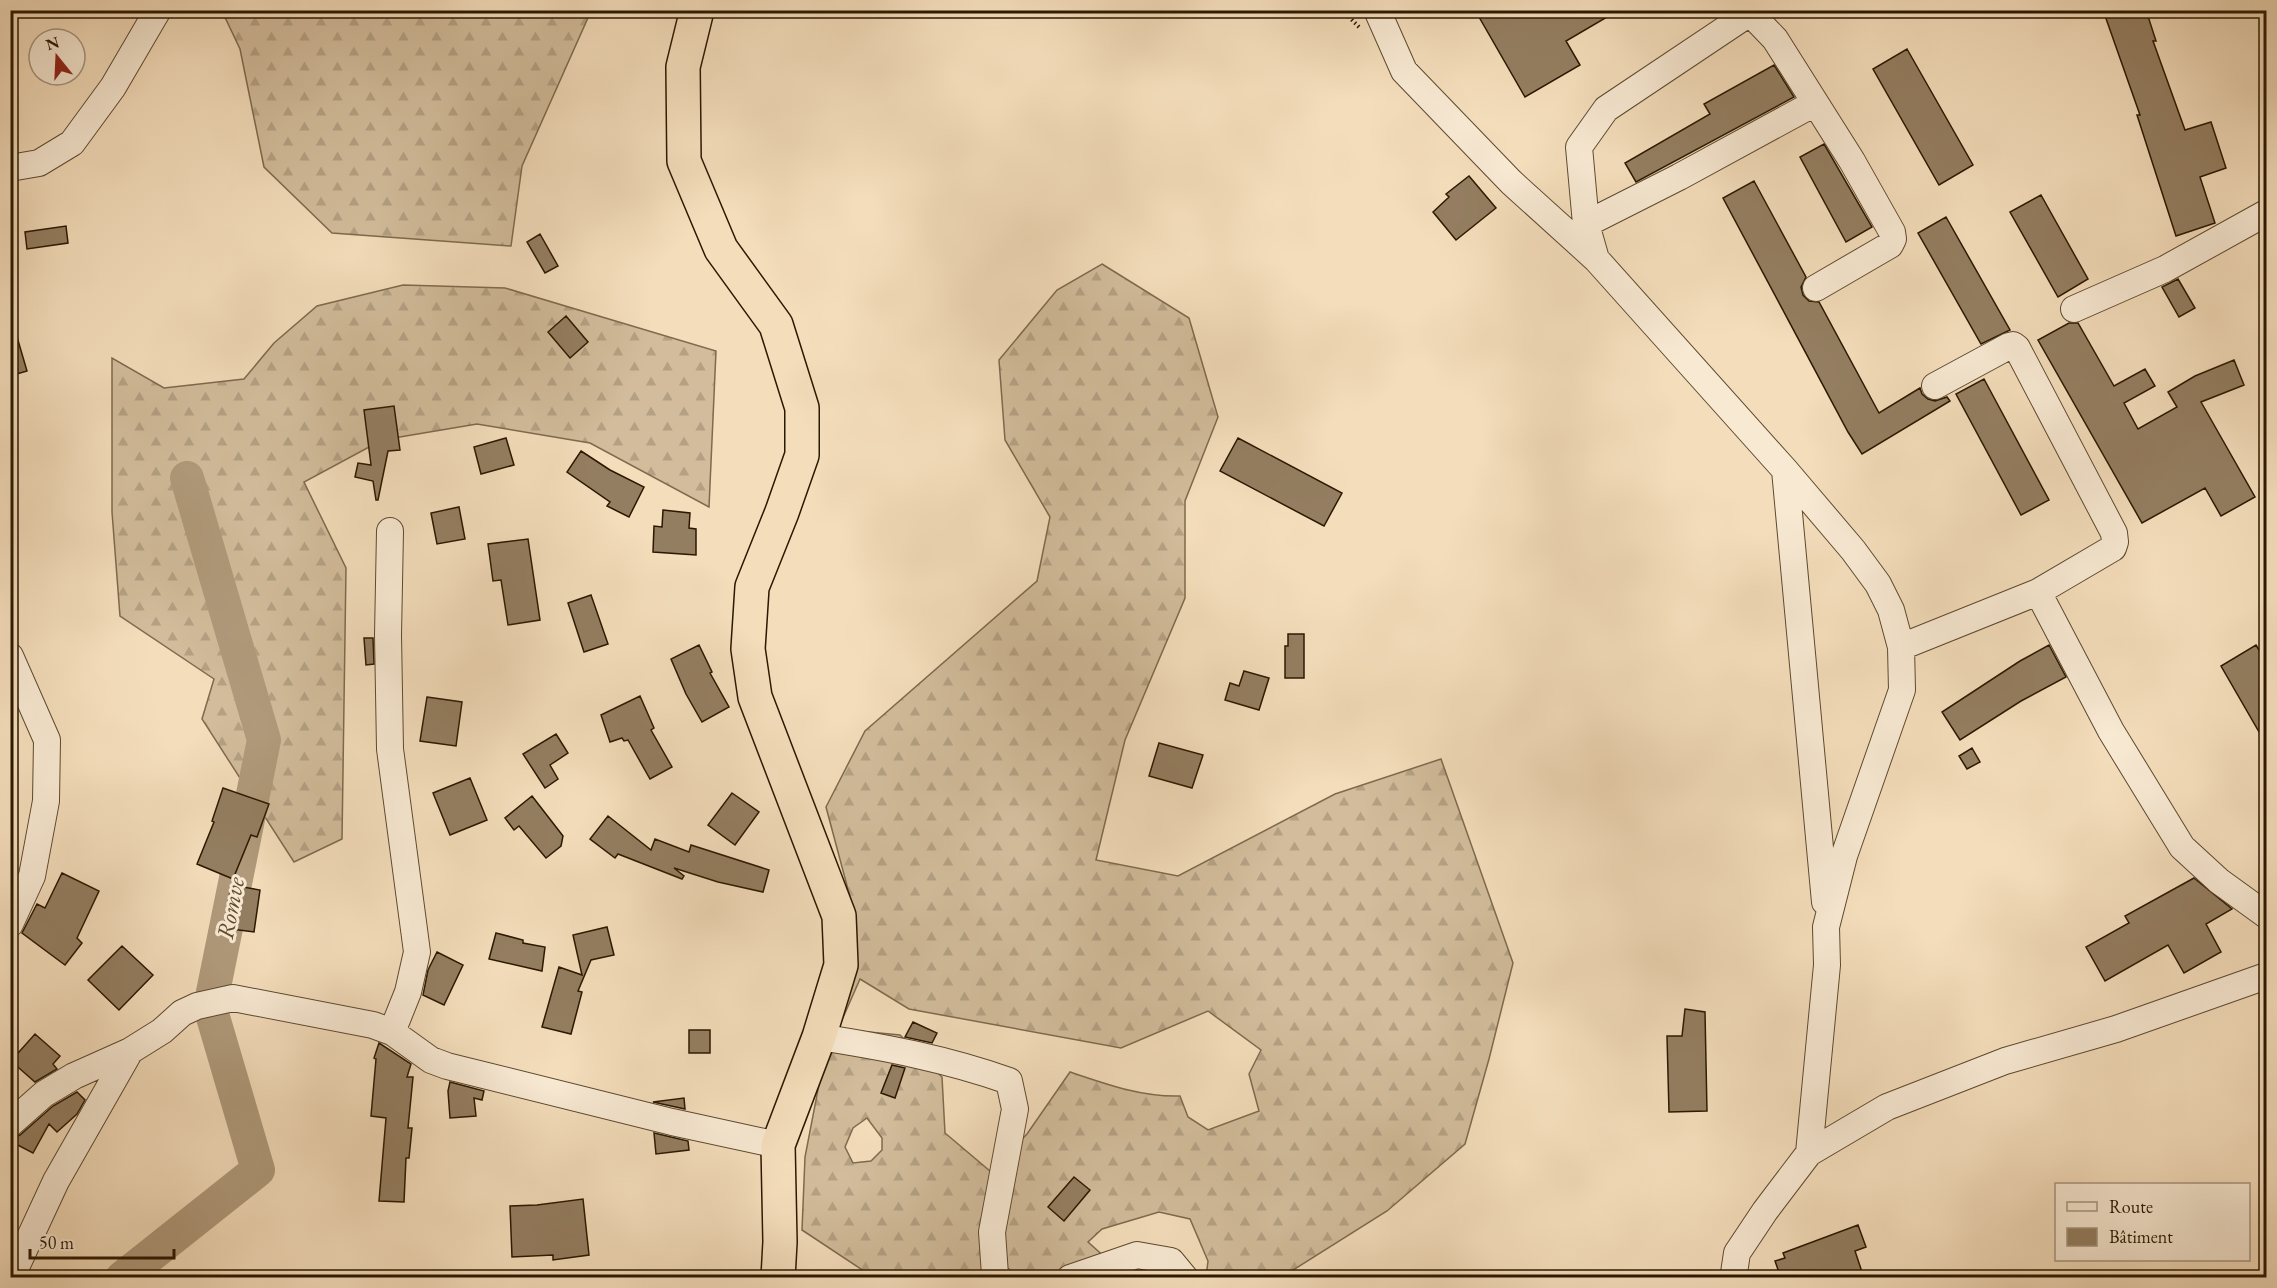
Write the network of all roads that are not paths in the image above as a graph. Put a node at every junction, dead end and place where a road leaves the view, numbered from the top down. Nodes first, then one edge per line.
1 (158, 10) edge
2 (697, 10) edge
3 (1377, 10) edge
4 (1752, 12) edge
5 (1815, 103) junction
6 (10, 168) edge
7 (2266, 213) edge
8 (1586, 224) junction
9 (1596, 259) junction
10 (1816, 288) dead end
11 (2074, 309) dead end
12 (1935, 386) dead end
13 (1785, 470) junction
14 (390, 531) dead end
15 (2038, 592) junction
16 (1901, 647) junction
17 (10, 656) edge
18 (2266, 915) edge
19 (10, 924) edge
20 (1826, 927) junction
21 (2266, 976) edge
22 (392, 1032) junction
23 (819, 1037) junction
24 (130, 1051) junction
25 (10, 1124) edge
26 (778, 1145) junction
27 (1809, 1153) junction
28 (11, 1278) edge
29 (778, 1278) edge
30 (999, 1278) edge
31 (1070, 1278) edge
32 (1185, 1278) edge
33 (1736, 1278) edge

1 - 6 street
2 - 23 highway
3 - 9 street
4 - 5 street
4 - 8 street
5 - 8 street
5 - 10 street
7 - 11 street
8 - 9 street
9 - 13 street
12 - 15 street
13 - 16 street
13 - 20 street
14 - 22 street
15 - 16 street
15 - 18 street
16 - 20 street
17 - 19 street
20 - 27 street
21 - 27 street
22 - 24 street
22 - 26 street
23 - 26 highway
23 - 30 street
24 - 25 street
24 - 28 street
26 - 29 highway
27 - 33 street
31 - 32 street

